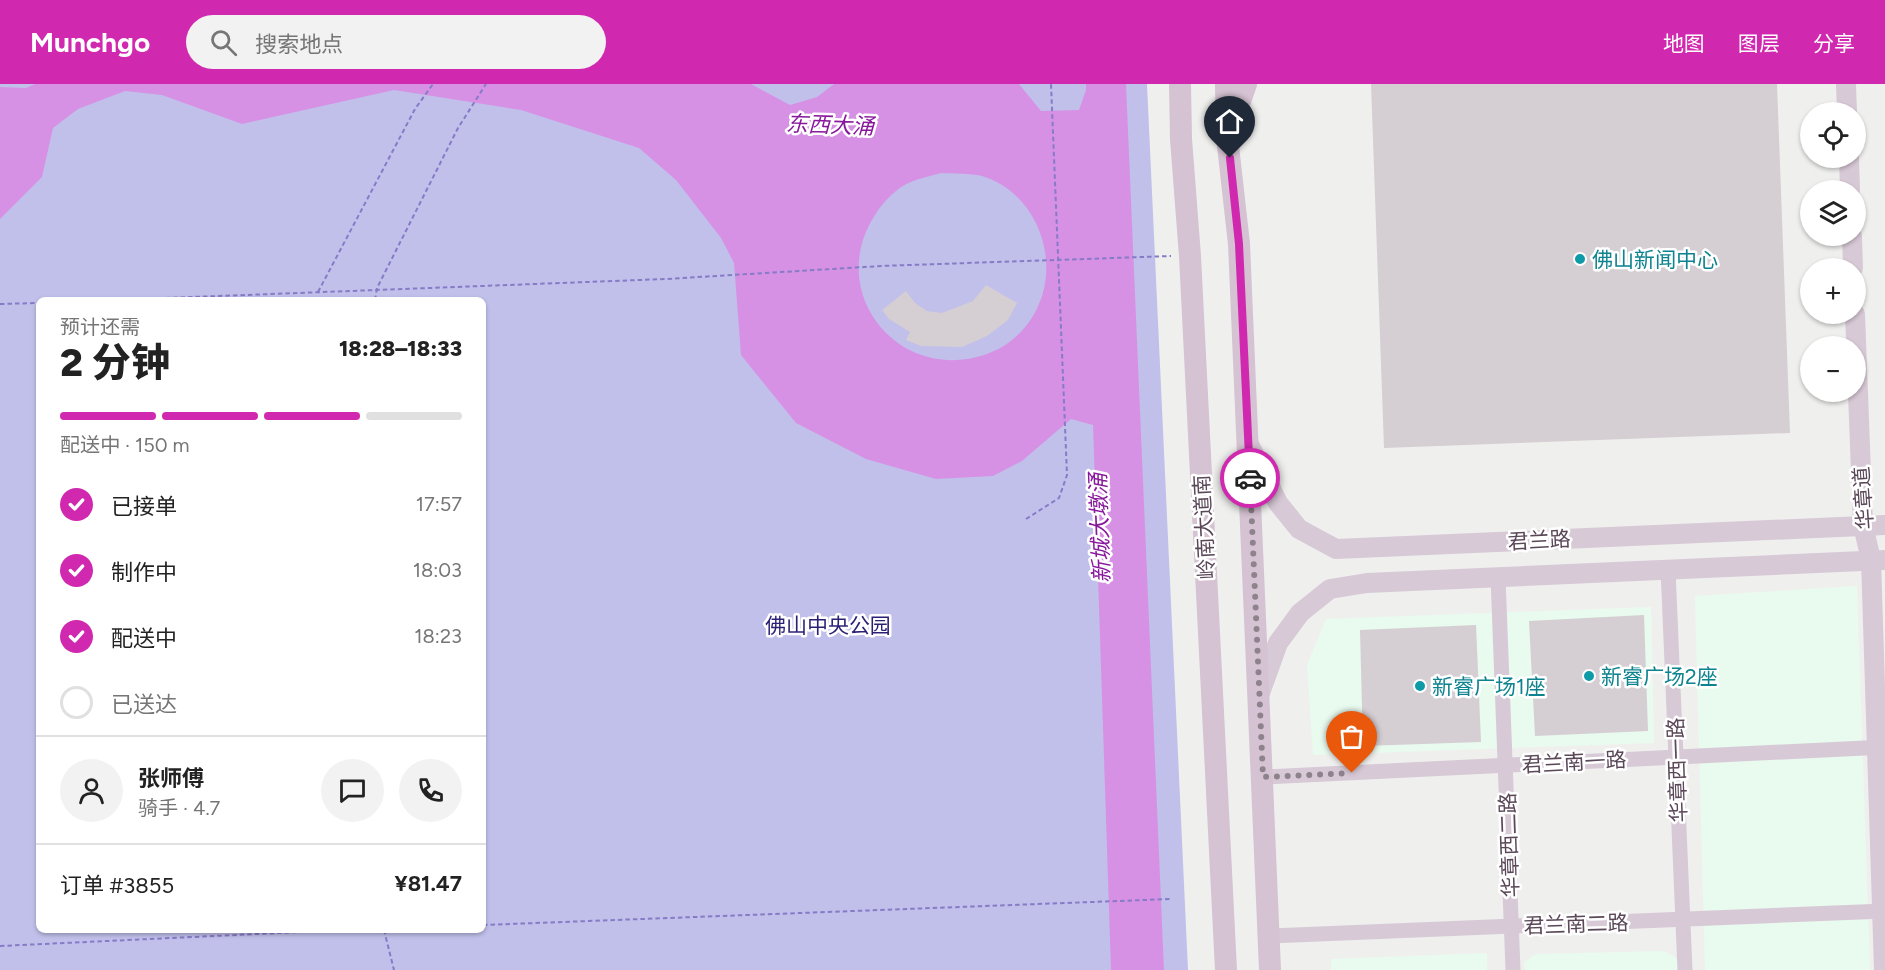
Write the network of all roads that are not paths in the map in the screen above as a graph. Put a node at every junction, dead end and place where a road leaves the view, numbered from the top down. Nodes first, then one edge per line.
1 (1171, 84) edge
2 (1180, 84) edge
3 (1226, 84) edge
4 (1246, 84) edge
5 (1846, 84) edge
6 (1847, 102) edge
7 (1227, 136) junction
8 (1181, 139) junction
9 (1855, 324) edge
10 (1248, 442) junction
11 (1863, 525) junction
12 (1885, 525) edge
13 (1878, 560) edge
14 (1668, 569) junction
15 (1498, 577) junction
16 (1260, 693) junction
17 (1880, 747) edge
18 (1676, 757) junction
19 (1506, 765) junction
20 (1263, 777) junction
21 (1883, 911) edge
22 (1683, 919) junction
23 (1512, 926) junction
24 (1268, 936) junction
25 (1226, 970) edge
26 (1270, 970) edge
27 (1514, 970) edge
28 (1685, 970) edge
29 (1884, 970) edge

1 - 8 main road
2 - 8 main road, 岭南大道南
3 - 7 main road
4 - 7 main road
5 - 6 street
7 - 10 main road
8 - 25 main road, 岭南大道南
9 - 11 street, 华章道
10 - 11 street, 君兰路
10 - 16 main road
11 - 12 street, 君兰路
11 - 13 street, 华章道
13 - 14 street, 君兰路
13 - 17 street, 华章道
14 - 15 street, 君兰路
14 - 18 street, 华章西一路
15 - 16 street, 君兰路
15 - 19 street, 华章西二路
16 - 20 main road
17 - 18 street, 君兰南一路
17 - 21 street, 华章道
18 - 19 street, 君兰南一路
18 - 22 street, 华章西一路
19 - 20 street, 君兰南一路
19 - 23 street, 华章西二路
20 - 24 main road
21 - 22 street, 君兰南二路
21 - 29 street, 华章道
22 - 23 street, 君兰南二路
22 - 28 street, 华章西一路
23 - 24 street, 君兰南二路
23 - 27 street, 华章西二路
24 - 26 main road

